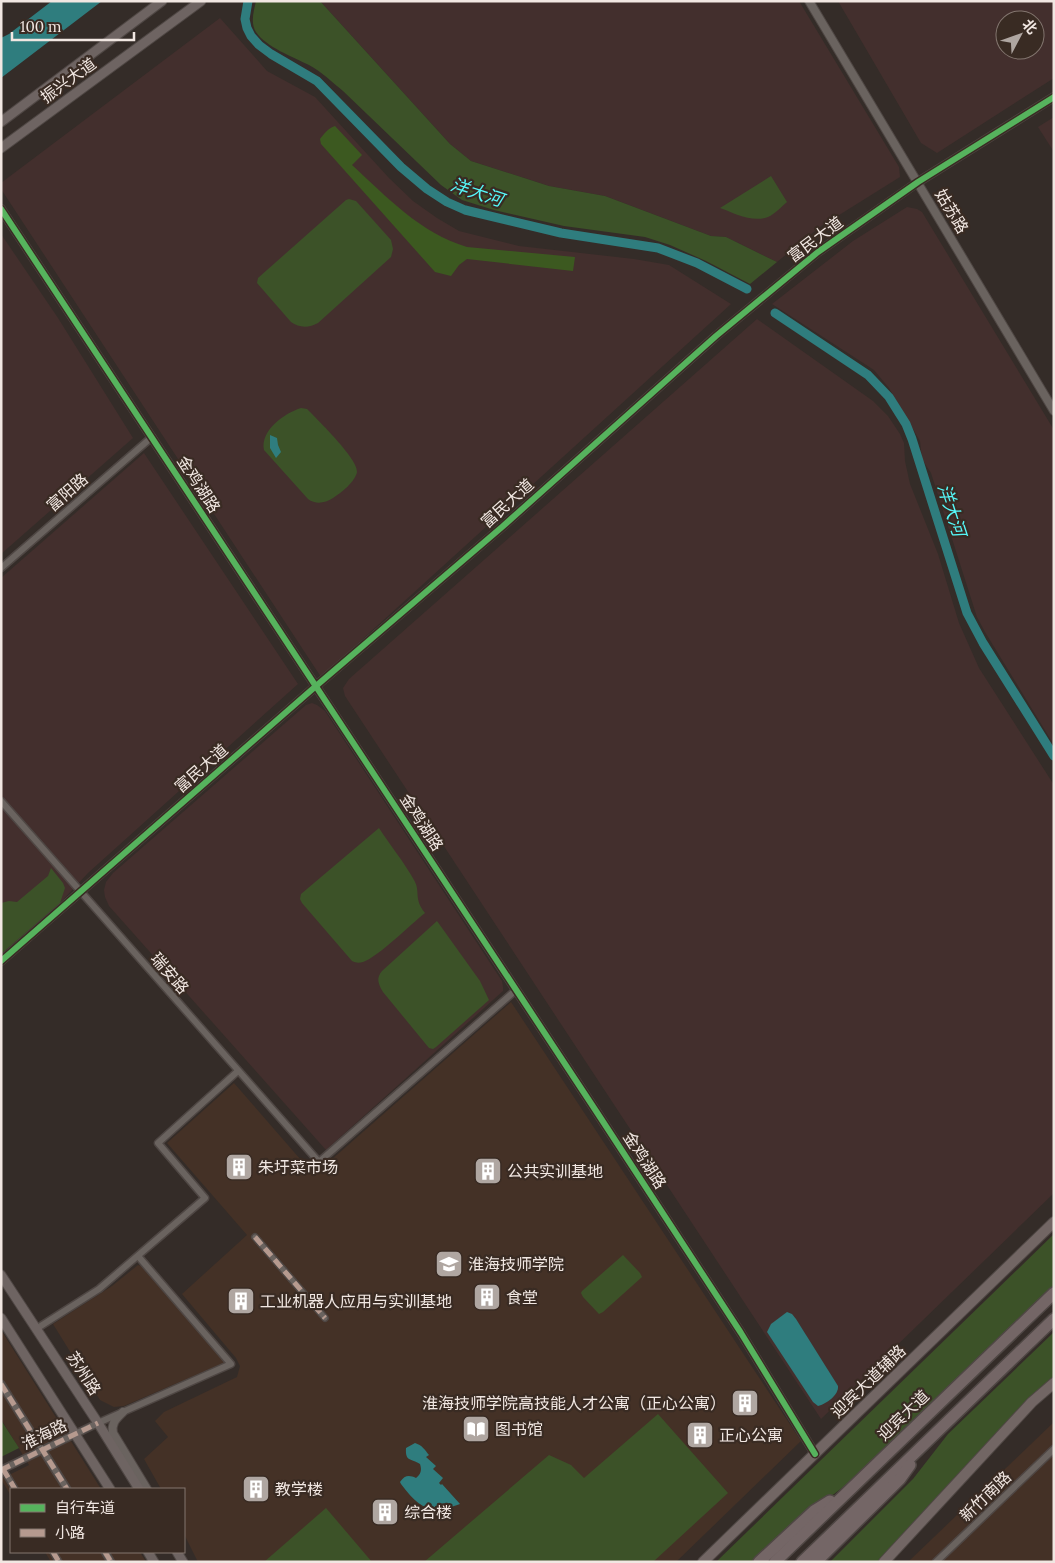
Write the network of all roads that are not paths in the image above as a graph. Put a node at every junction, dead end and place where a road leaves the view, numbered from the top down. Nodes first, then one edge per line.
1 (162, 1) edge
2 (201, 1) edge
3 (809, 1) edge
4 (1054, 97) edge
5 (1, 122) edge
6 (1, 148) edge
7 (918, 182) junction
8 (1, 209) edge
9 (1054, 410) edge
10 (152, 437) junction
11 (1, 568) edge
12 (316, 686) junction
13 (1, 801) edge
14 (80, 891) junction
15 (1, 961) edge
16 (516, 990) junction
17 (238, 1071) junction
18 (1054, 1222) edge
19 (255, 1237) dead end
20 (138, 1256) junction
21 (1, 1275) edge
22 (1054, 1293) edge
23 (1, 1318) edge
24 (325, 1318) dead end
25 (1054, 1318) edge
26 (36, 1329) junction
27 (1054, 1383) edge
28 (1, 1384) edge
29 (123, 1412) junction
30 (98, 1423) junction
31 (75, 1434) junction
32 (926, 1442) junction
33 (1054, 1449) edge
34 (42, 1450) junction
35 (815, 1454) junction
36 (2, 1470) edge
37 (14, 1488) edge
38 (65, 1488) edge
39 (109, 1488) edge
40 (138, 1488) edge
41 (146, 1488) edge
42 (851, 1488) junction
43 (703, 1562) edge
44 (759, 1562) edge
45 (775, 1562) edge
46 (802, 1562) edge
47 (816, 1562) edge
48 (884, 1562) edge
49 (936, 1562) edge

1 - 5 main road, 振兴大道
2 - 6 main road, 振兴大道
3 - 7 street, 姑苏路
4 - 7 street, 富民大道
7 - 9 street, 姑苏路
7 - 12 street, 富民大道
8 - 10 street, 金鸡湖路
10 - 11 street, 富阳路
10 - 12 street, 金鸡湖路
12 - 14 street, 富民大道
12 - 16 street, 金鸡湖路
13 - 14 street, 瑞安路
14 - 15 street, 富民大道
14 - 17 street, 瑞安路
16 - 17 street, 瑞安路
16 - 35 street, 金鸡湖路
17 - 20 street
18 - 35 main road, 迎宾大道辅路
19 - 24 street
20 - 26 street
20 - 29 street, 淮海路
21 - 26 main road, 苏州路
22 - 42 highway, 迎宾大道
23 - 31 main road
25 - 32 highway
26 - 30 main road, 苏州路
27 - 48 main road
28 - 34 street
29 - 30 street, 淮海路
29 - 41 street
30 - 31 street, 淮海路
30 - 40 main road, 苏州路
31 - 34 street, 淮海路
31 - 39 main road
32 - 46 highway
32 - 47 highway
33 - 49 street, 新竹南路
34 - 36 street, 淮海路
34 - 38 street
35 - 43 main road, 迎宾大道辅路
36 - 37 street
42 - 44 highway
42 - 45 highway, 迎宾大道

